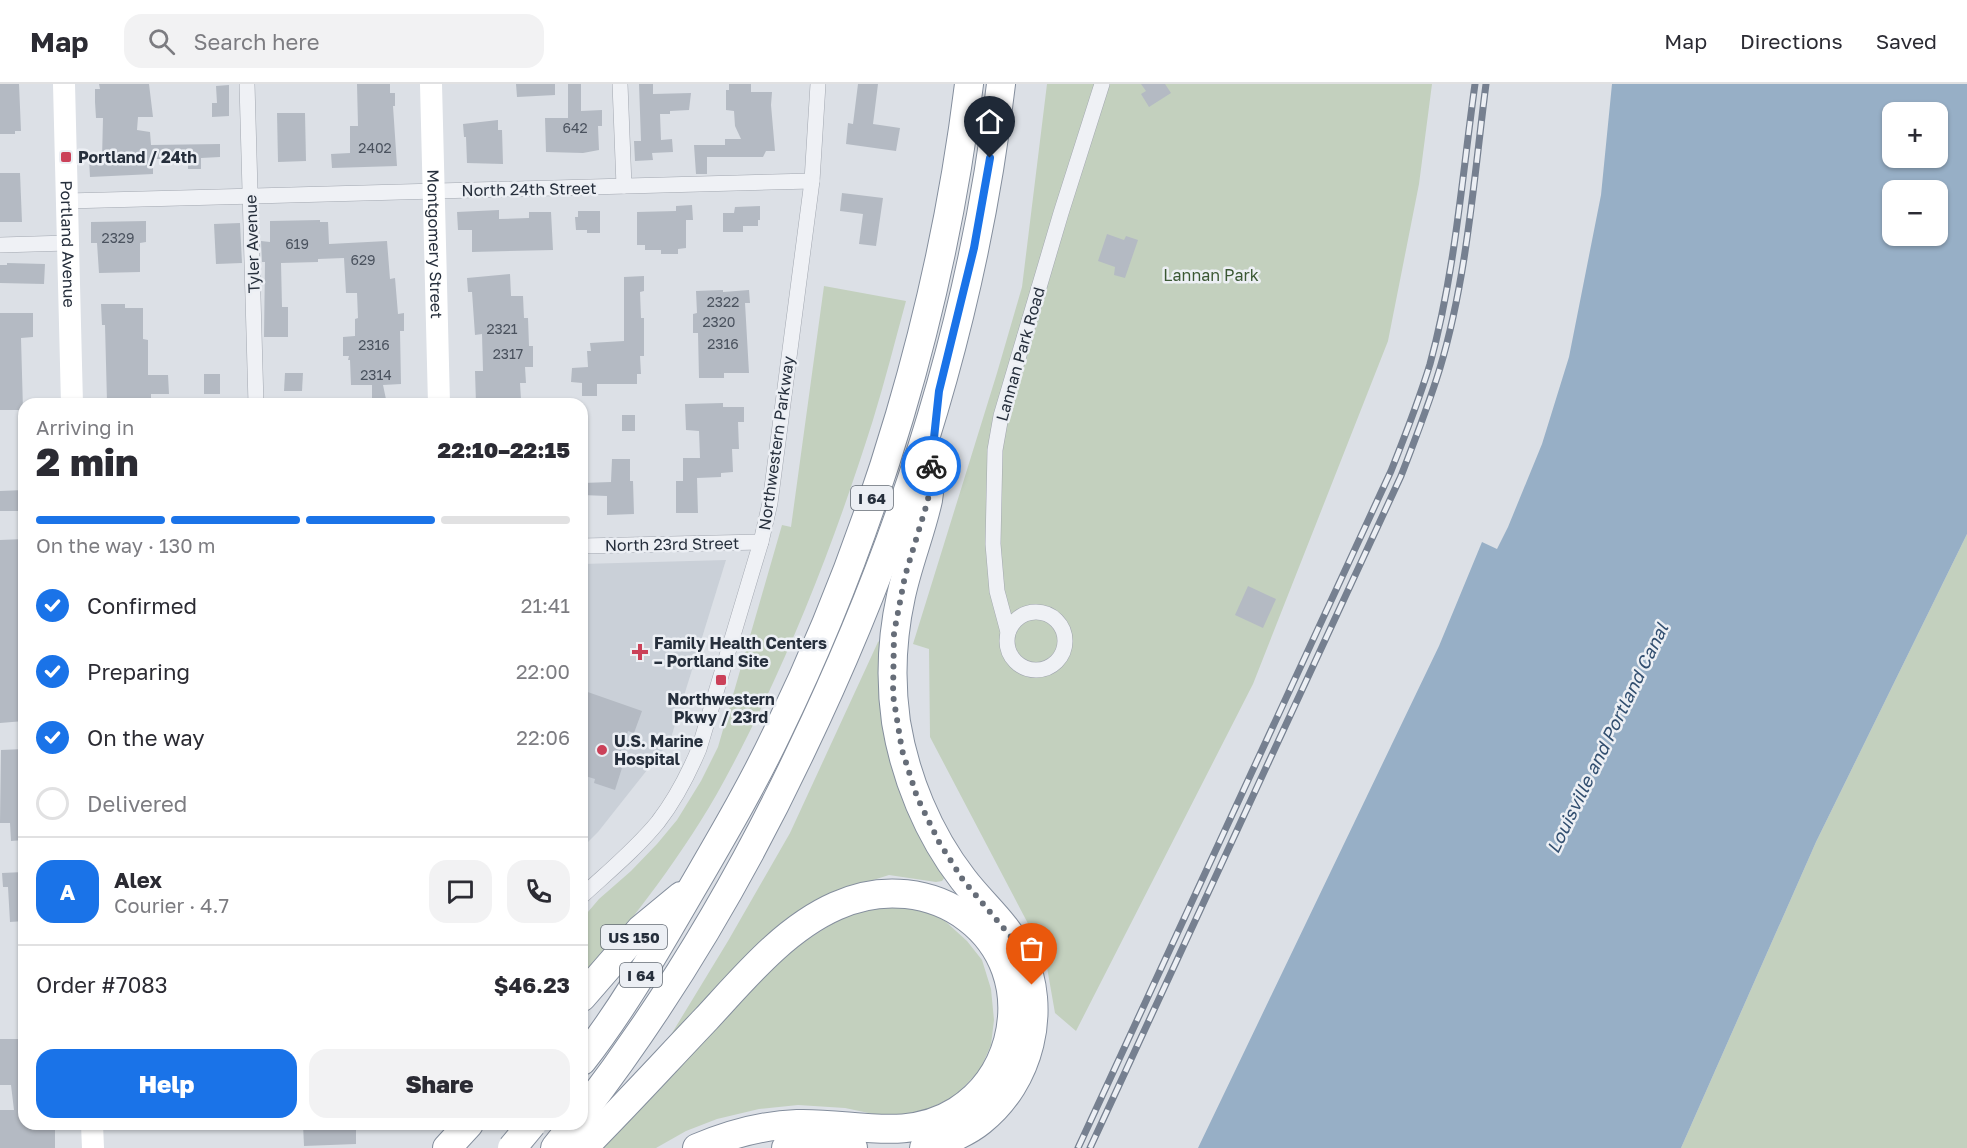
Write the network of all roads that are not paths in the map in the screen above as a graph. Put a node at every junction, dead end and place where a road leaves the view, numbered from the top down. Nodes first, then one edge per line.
1 (64, 84) edge
2 (247, 84) edge
3 (431, 84) edge
4 (620, 84) edge
5 (818, 84) edge
6 (969, 84) edge
7 (1001, 84) edge
8 (1102, 84) edge
9 (812, 182) junction
10 (624, 186) junction
11 (434, 191) junction
12 (250, 196) junction
13 (67, 201) junction
14 (68, 243) junction
15 (0, 245) edge
16 (939, 391) junction
17 (72, 398) edge
18 (256, 398) edge
19 (440, 398) edge
20 (761, 542) junction
21 (588, 546) edge
22 (1008, 632) dead end
23 (694, 885) junction
24 (588, 891) edge
25 (588, 990) edge
26 (588, 1051) edge
27 (588, 1116) edge
28 (92, 1130) edge
29 (464, 1130) edge
30 (526, 1130) edge
31 (527, 1130) edge
32 (574, 1130) edge
33 (586, 1130) edge
34 (93, 1148) edge
35 (447, 1148) edge
36 (512, 1148) edge
37 (527, 1148) edge
38 (555, 1148) edge
39 (583, 1148) edge
40 (697, 1148) edge
41 (786, 1148) edge
42 (854, 1148) edge
43 (924, 1148) edge

1 - 13 street, Portland Avenue
2 - 12 street, Tyler Avenue
3 - 11 street, Montgomery Street
4 - 10 street
5 - 9 street, Northwestern Parkway
6 - 23 highway, I 64
7 - 16 highway, I 64
8 - 22 street, Lannan Park Road
9 - 10 street, North 24th Street
9 - 20 street, Northwestern Parkway
10 - 11 street, North 24th Street
11 - 12 street, North 24th Street
11 - 19 street, Montgomery Street
12 - 13 street, North 24th Street
12 - 18 street, Tyler Avenue
13 - 14 street, Portland Avenue
14 - 15 street
14 - 17 street, Portland Avenue
16 - 27 highway, I 64
16 - 43 highway
20 - 21 street, North 23rd Street
20 - 24 street, Northwestern Parkway
23 - 25 highway, US 150
23 - 26 highway, I 64
27 - 40 highway
28 - 34 street
29 - 35 highway
30 - 37 street
31 - 36 highway, bridge
32 - 38 highway, I 64
33 - 39 highway
41 - 42 highway

